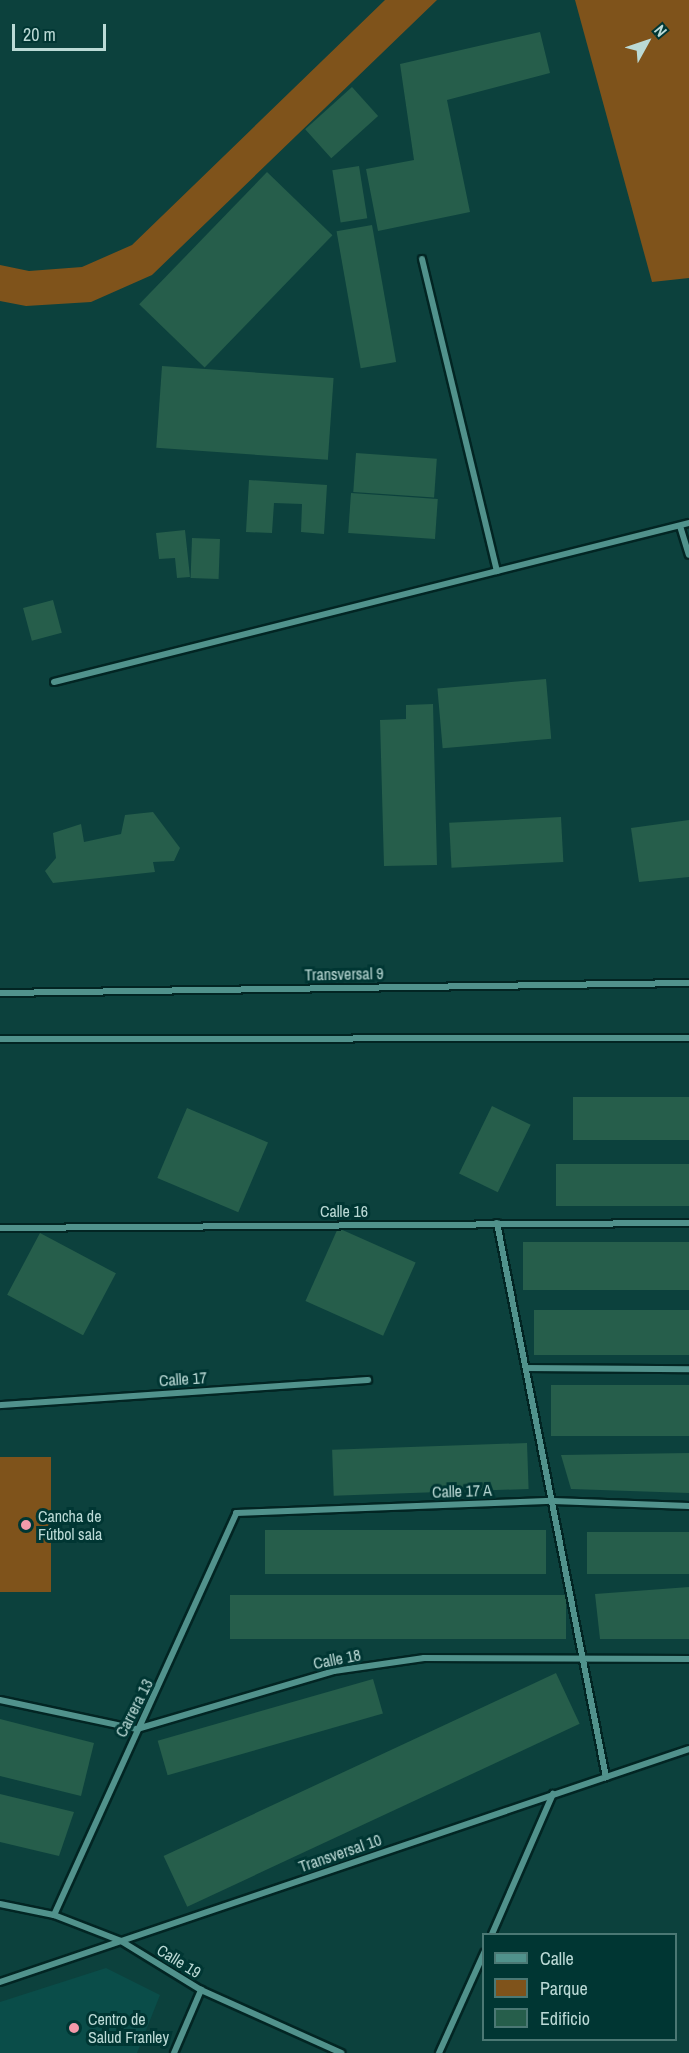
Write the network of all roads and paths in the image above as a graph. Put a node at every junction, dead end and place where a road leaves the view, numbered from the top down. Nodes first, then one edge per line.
1 (422, 259) dead end
2 (689, 523) edge
3 (680, 526) junction
4 (689, 555) edge
5 (497, 571) junction
6 (54, 682) dead end
7 (689, 982) edge
8 (0, 993) edge
9 (689, 1038) edge
10 (0, 1039) edge
11 (497, 1223) junction
12 (689, 1223) edge
13 (0, 1228) edge
14 (527, 1368) junction
15 (689, 1369) edge
16 (368, 1380) dead end
17 (0, 1405) edge
18 (553, 1501) junction
19 (689, 1506) edge
20 (236, 1513) joint
21 (583, 1659) junction
22 (689, 1659) edge
23 (0, 1700) edge
24 (137, 1729) junction
25 (689, 1749) edge
26 (606, 1777) junction
27 (554, 1794) junction
28 (0, 1904) edge
29 (54, 1915) junction
30 (493, 1933) edge
31 (121, 1941) junction
32 (482, 1955) edge
33 (0, 1982) edge
34 (201, 1990) junction
35 (174, 2053) edge
36 (341, 2053) edge
37 (439, 2053) edge

1 - 5 street
2 - 3 street
3 - 4 street
3 - 5 street
5 - 6 street
7 - 8 street, Transversal 9
9 - 10 street
11 - 12 street, Calle 16
11 - 13 street, Calle 16
11 - 14 street
14 - 15 street
14 - 18 street
16 - 17 street, Calle 17
18 - 19 street, Calle 17 A
18 - 20 street, Calle 17 A
18 - 21 street
20 - 24 street, Carrera 13
21 - 22 street, Calle 18
21 - 24 street, Calle 18
21 - 26 street
23 - 24 street, Calle 18
24 - 29 street, Carrera 13
25 - 26 street, Transversal 10
26 - 27 street, Transversal 10
27 - 30 street
27 - 31 street, Transversal 10
28 - 29 street, Calle 19
29 - 31 street, Calle 19
31 - 33 street, Transversal 10
31 - 34 street, Calle 19
32 - 37 street
34 - 35 street
34 - 36 street, Calle 19

